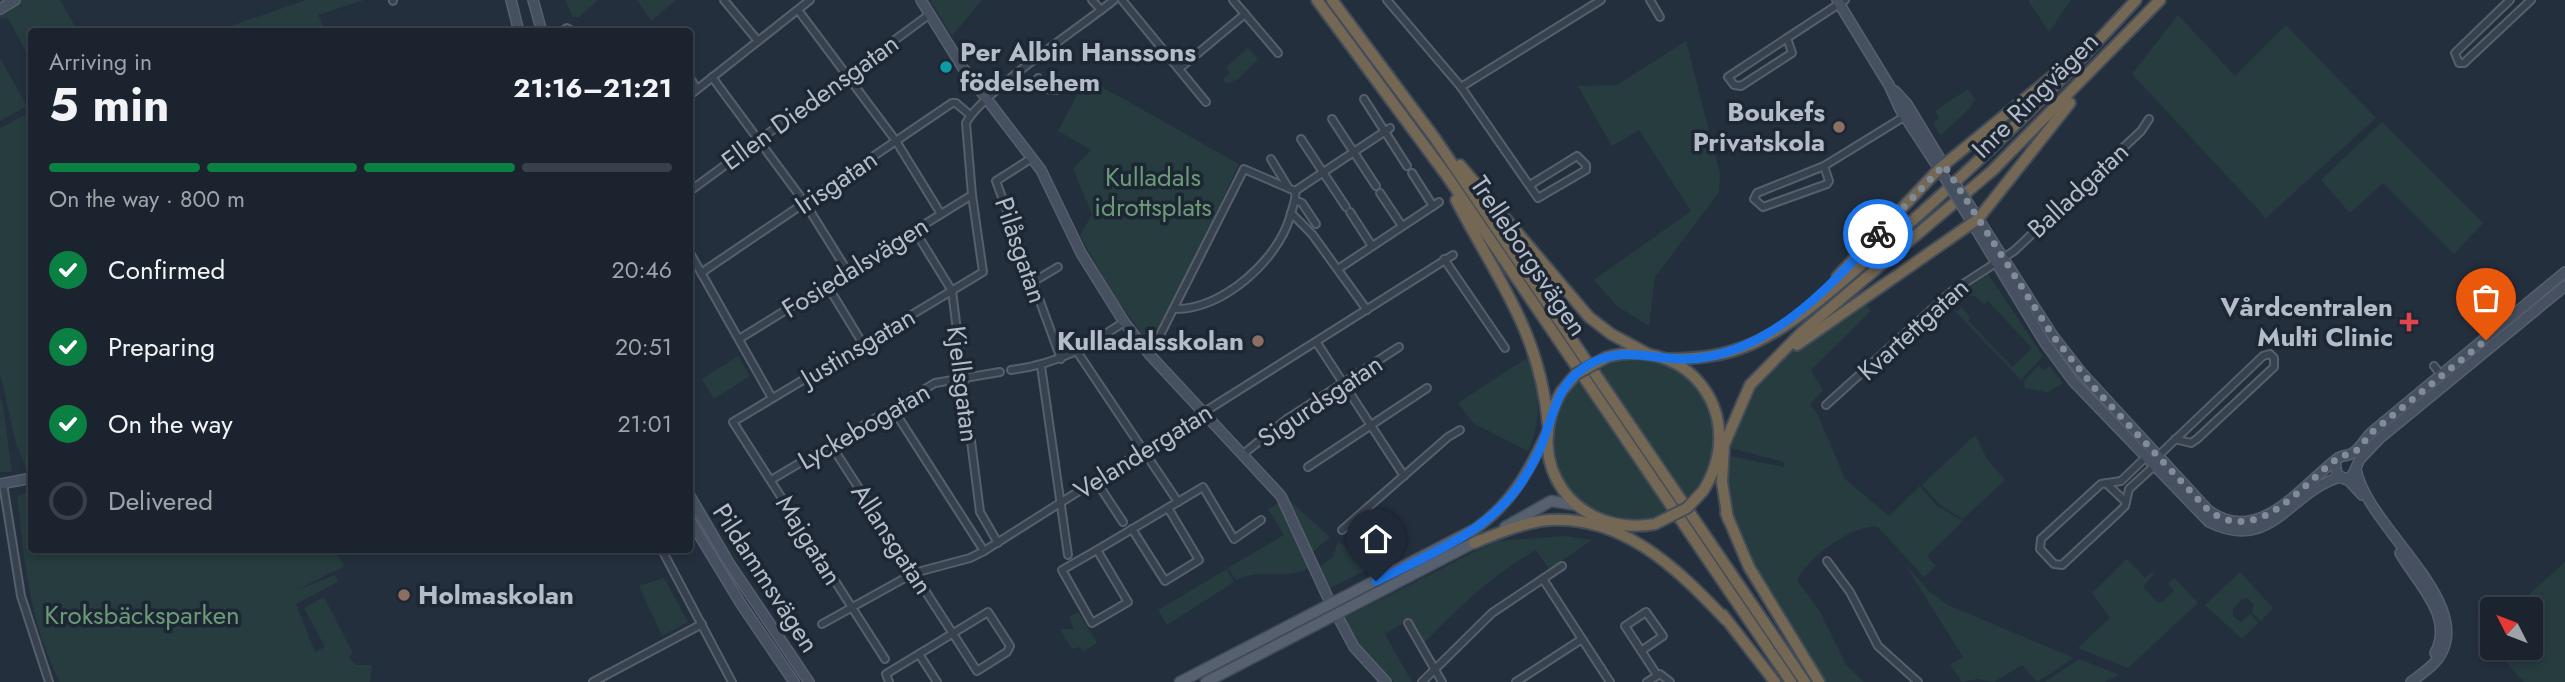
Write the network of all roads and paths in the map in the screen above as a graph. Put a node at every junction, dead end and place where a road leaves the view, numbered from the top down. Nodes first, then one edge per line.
1 (15, 0) edge
2 (511, 0) edge
3 (533, 0) edge
4 (724, 0) edge
5 (810, 0) edge
6 (921, 0) edge
7 (1092, 0) edge
8 (1114, 0) edge
9 (1122, 0) edge
10 (1233, 0) edge
11 (1317, 0) edge
12 (1332, 0) edge
13 (1387, 0) edge
14 (1601, 0) edge
15 (1650, 0) edge
16 (2136, 0) edge
17 (2160, 0) edge
18 (2510, 0) edge
19 (2531, 0) edge
20 (1841, 1) edge
21 (0, 9) edge
22 (798, 10) junction
23 (1101, 10) junction
24 (930, 14) junction
25 (1245, 14) junction
26 (2123, 15) junction
27 (1660, 17) dead end
28 (518, 28) edge
29 (540, 28) edge
30 (2127, 35) junction
31 (1787, 38) junction
32 (758, 41) junction
33 (1278, 53) dead end
34 (1179, 69) junction
35 (848, 75) junction
36 (712, 77) junction
37 (1038, 78) dead end
38 (693, 83) edge
39 (1461, 87) junction
40 (697, 89) junction
41 (1047, 89) dead end
42 (693, 92) edge
43 (987, 99) junction
44 (1364, 99) dead end
45 (1206, 102) dead end
46 (1908, 114) junction
47 (970, 115) junction
48 (1332, 119) dead end
49 (2150, 119) dead end
50 (1387, 130) junction
51 (1434, 137) junction
52 (760, 139) junction
53 (1301, 139) dead end
54 (896, 141) junction
55 (1354, 152) junction
56 (1032, 158) junction
57 (1271, 159) dead end
58 (1407, 166) dead end
59 (1824, 166) junction
60 (1442, 168) junction
61 (1322, 172) junction
62 (1944, 172) junction
63 (1412, 173) dead end
64 (1530, 186) junction
65 (693, 189) edge
66 (1291, 189) junction
67 (972, 195) junction
68 (1295, 200) junction
69 (805, 203) junction
70 (1291, 213) junction
71 (941, 214) junction
72 (1975, 221) junction
73 (1316, 224) dead end
74 (1402, 226) junction
75 (915, 231) junction
76 (1373, 246) junction
77 (1452, 255) dead end
78 (693, 258) edge
79 (1444, 259) junction
80 (1999, 259) junction
81 (1058, 267) dead end
82 (1338, 269) junction
83 (848, 272) junction
84 (2565, 272) edge
85 (701, 273) junction
86 (1031, 283) junction
87 (827, 285) junction
88 (2565, 286) edge
89 (951, 291) junction
90 (1175, 309) junction
91 (1367, 310) junction
92 (1125, 322) junction
93 (738, 339) junction
94 (1317, 343) junction
95 (863, 344) junction
96 (1399, 347) dead end
97 (1744, 347) junction
98 (1505, 348) dead end
99 (1078, 353) junction
100 (1150, 355) junction
101 (1657, 356) junction
102 (1060, 359) junction
103 (1041, 366) junction
104 (2434, 366) dead end
105 (1011, 370) dead end
106 (1000, 372) dead end
107 (962, 377) junction
108 (2445, 379) junction
109 (1343, 384) junction
110 (1750, 385) junction
111 (1427, 388) dead end
112 (2224, 393) junction
113 (772, 398) junction
114 (2234, 403) junction
115 (1826, 405) dead end
116 (893, 409) junction
117 (1203, 414) junction
118 (733, 422) joint
119 (1371, 425) junction
120 (1547, 428) junction
121 (1460, 430) dead end
122 (2175, 439) junction
123 (1720, 440) junction
124 (831, 445) junction
125 (1145, 450) junction
126 (1242, 456) junction
127 (2345, 456) junction
128 (1718, 457) junction
129 (2151, 461) junction
130 (2335, 461) junction
131 (1308, 467) dead end
132 (2356, 468) junction
133 (1404, 477) junction
134 (2342, 478) junction
135 (28, 479) edge
136 (771, 480) junction
137 (1096, 481) junction
138 (2121, 481) junction
139 (2106, 483) junction
140 (2, 484) edge
141 (2129, 489) junction
142 (2116, 492) junction
143 (693, 501) edge
144 (1178, 502) junction
145 (2126, 502) junction
146 (1060, 503) junction
147 (1576, 505) junction
148 (1168, 508) junction
149 (2373, 508) junction
150 (1728, 519) junction
151 (1261, 520) dead end
152 (1123, 522) dead end
153 (1618, 525) junction
154 (693, 526) edge
155 (1132, 529) junction
156 (1342, 530) dead end
157 (998, 543) junction
158 (1474, 543) junction
159 (1097, 550) junction
160 (984, 551) junction
161 (664, 553) edge
162 (1068, 555) dead end
163 (1827, 561) dead end
164 (1562, 566) dead end
165 (914, 573) junction
166 (1543, 579) junction
167 (1329, 600) dead end
168 (851, 606) junction
169 (1339, 619) dead end
170 (1726, 620) junction
171 (1408, 623) dead end
172 (702, 624) junction
173 (822, 624) dead end
174 (954, 634) junction
175 (1583, 639) junction
176 (1641, 651) junction
177 (919, 654) junction
178 (885, 659) dead end
179 (1435, 669) junction
180 (1660, 675) junction
181 (49, 682) edge
182 (593, 682) edge
183 (732, 682) edge
184 (794, 682) edge
185 (809, 682) edge
186 (889, 682) edge
187 (937, 682) edge
188 (1180, 682) edge
189 (1206, 682) edge
190 (1386, 682) edge
191 (1422, 682) edge
192 (1442, 682) edge
193 (1516, 682) edge
194 (1610, 682) edge
195 (1647, 682) edge
196 (1670, 682) edge
197 (1776, 682) edge
198 (1791, 682) edge
199 (1805, 682) edge
200 (1819, 682) edge
201 (1918, 682) edge
202 (2409, 682) edge

1 - 21 street
2 - 28 street
3 - 29 street
4 - 32 street
5 - 22 street
6 - 24 street
7 - 23 street
8 - 23 street
9 - 34 street
10 - 25 street
11 - 60 highway, Trelleborgsvägen
12 - 51 highway, Trelleborgsvägen
13 - 39 street
14 - 39 street
15 - 27 street
16 - 26 highway, Inre Ringvägen
17 - 30 highway, Inre Ringvägen
18 - 19 street
20 - 31 street
20 - 46 street
22 - 32 street
22 - 35 street
23 - 43 street
24 - 35 street, Ellen Diedensgatan
24 - 43 street
25 - 33 street
25 - 34 street
26 - 62 highway
26 - 97 highway, Inre Ringvägen
30 - 72 highway
30 - 110 highway, Inre Ringvägen
31 - 31 street
32 - 36 street
34 - 45 street
35 - 52 street, Ellen Diedensgatan
35 - 54 street
36 - 40 street
36 - 52 street
37 - 41 street
38 - 40 street
39 - 64 street
40 - 42 street
43 - 47 street
43 - 56 street
44 - 50 street
46 - 59 street
46 - 62 street
47 - 54 street, Irisgatan
47 - 67 street
48 - 55 street
49 - 80 street, Balladgatan
50 - 55 street
50 - 58 street
51 - 101 highway
51 - 199 highway, Trelleborgsvägen
52 - 65 street, Ellen Diedensgatan
52 - 69 street
53 - 61 street
54 - 69 street, Irisgatan
54 - 71 street
55 - 61 street
55 - 74 street
56 - 86 street, Pilåsgatan
56 - 92 street
57 - 66 street
59 - 59 street
60 - 120 highway
60 - 198 highway, Trelleborgsvägen
61 - 66 street
61 - 76 street
62 - 72 street, bridge
62 - 97 highway
63 - 74 street
64 - 64 street
66 - 68 street
66 - 90 street
67 - 71 street, Fosiedalsvägen
67 - 89 street, Justinsgatan
68 - 70 street
68 - 73 street
69 - 83 street
69 - 85 street, Irisgatan
70 - 82 street
70 - 90 street
71 - 75 street, Fosiedalsvägen
72 - 80 street
72 - 110 highway
74 - 76 street
75 - 83 street, Fosiedalsvägen
75 - 89 street, Kjellsgatan
76 - 82 street
77 - 79 street, Velandergatan
78 - 85 street
79 - 91 street, Velandergatan
79 - 98 street
80 - 115 street, Kvartettgatan
80 - 129 street
81 - 86 street
82 - 91 street
83 - 87 street, Fosiedalsvägen
84 - 108 street
85 - 93 street
86 - 102 street, Pilåsgatan
87 - 93 street, Fosiedalsvägen
87 - 95 street
88 - 108 street
89 - 95 street, Justinsgatan
89 - 107 street, Kjellsgatan
90 - 100 street
91 - 94 street, Velandergatan
92 - 99 street
92 - 100 street
93 - 113 street
94 - 109 street
94 - 117 street, Velandergatan
95 - 113 street, Justinsgatan
96 - 109 street, Sigurdsgatan
97 - 101 highway, Inre Ringvägen
99 - 102 street
99 - 125 street
100 - 117 street
101 - 120 highway, bridge
101 - 123 highway
102 - 103 street
103 - 105 street
103 - 146 street
104 - 108 street
106 - 107 street, Lyckebogatan
107 - 116 street, Lyckebogatan
107 - 157 street, Kjellsgatan
108 - 127 street
108 - 132 street
109 - 119 street
109 - 126 street, Sigurdsgatan
110 - 123 highway
110 - 150 highway
111 - 119 street
112 - 114 street
112 - 114 street
112 - 122 street
113 - 118 street, Justinsgatan
114 - 122 street
116 - 124 street, Lyckebogatan
116 - 160 street
117 - 125 street, Velandergatan
117 - 126 street
118 - 136 street, Majgatan
119 - 131 street
119 - 133 street
120 - 147 highway
120 - 188 main road
121 - 133 street
122 - 129 street
123 - 128 highway
124 - 136 street, Lyckebogatan
124 - 165 street, Allansgatan
125 - 137 street, Velandergatan
125 - 144 street
126 - 167 street
127 - 130 street
127 - 132 street
128 - 150 highway
128 - 153 highway, bridge
129 - 130 street
129 - 134 street
129 - 138 street
129 - 141 street
130 - 134 street
132 - 134 street
132 - 149 street
133 - 156 street
134 - 149 street
135 - 140 street
136 - 168 street, Majgatan
137 - 146 street, Velandergatan
137 - 152 street
138 - 139 street
138 - 142 street
139 - 142 street
139 - 145 street
140 - 181 street
141 - 142 street
141 - 145 street
142 - 145 street
143 - 185 street, Pildammsvägen
144 - 148 street
144 - 151 street
146 - 157 street, Velandergatan
146 - 162 street
147 - 153 highway
147 - 158 main road
148 - 155 street
148 - 155 street
149 - 202 street
150 - 200 highway
153 - 170 highway
154 - 184 street, Pildammsvägen
155 - 159 street
157 - 160 street, Velandergatan
158 - 170 highway
158 - 189 main road
159 - 159 street
160 - 165 street, Velandergatan
161 - 172 street
163 - 201 street
164 - 166 street
165 - 168 street, Velandergatan
165 - 174 street, Allansgatan
166 - 175 street
166 - 179 street
168 - 173 street, Velandergatan
168 - 178 street, Majgatan
169 - 190 street
170 - 197 highway
171 - 179 street
172 - 182 street
172 - 183 street
174 - 174 street, Allansgatan
174 - 177 street, Allansgatan
175 - 193 street
175 - 194 street
176 - 176 street
176 - 180 street
177 - 186 street, Allansgatan
177 - 187 street
179 - 191 street
179 - 192 street
180 - 195 street
180 - 196 street

